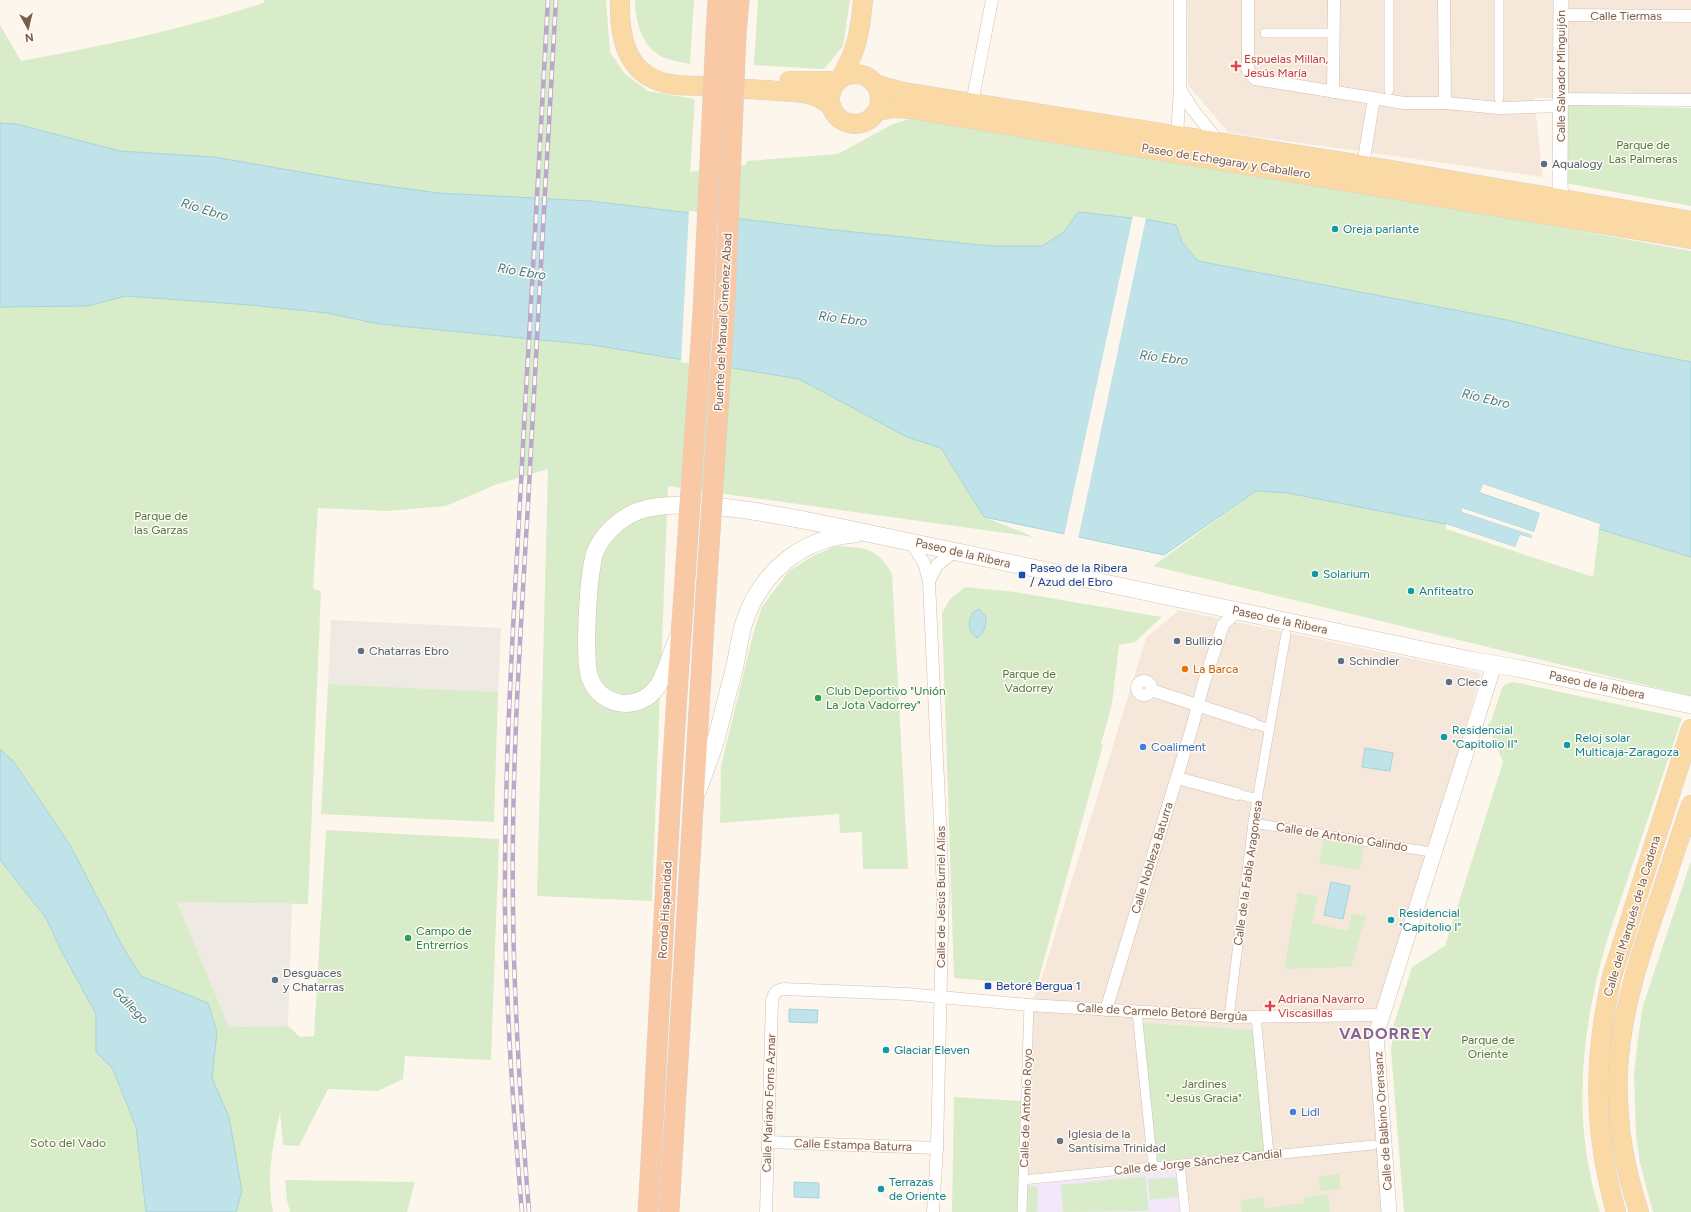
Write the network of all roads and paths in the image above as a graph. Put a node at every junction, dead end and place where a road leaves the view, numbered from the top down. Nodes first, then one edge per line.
1 (620, 0) edge
2 (739, 0) edge
3 (863, 0) edge
4 (992, 0) edge
5 (1180, 0) edge
6 (1248, 0) edge
7 (1334, 0) edge
8 (1389, 0) edge
9 (1444, 0) edge
10 (1499, 0) edge
11 (1561, 0) edge
12 (717, 2) edge
13 (1561, 15) junction
14 (1691, 16) edge
15 (621, 30) junction
16 (1265, 33) dead end
17 (1326, 33) dead end
18 (859, 36) junction
19 (839, 80) junction
20 (874, 82) junction
21 (1180, 89) junction
22 (1389, 90) dead end
23 (1334, 92) junction
24 (1374, 98) junction
25 (1499, 98) dead end
26 (1691, 100) edge
27 (972, 102) junction
28 (1561, 102) junction
29 (1445, 103) junction
30 (832, 106) junction
31 (877, 112) junction
32 (1177, 135) junction
33 (1219, 142) junction
34 (1164, 150) junction
35 (1363, 165) junction
36 (1561, 200) junction
37 (1575, 218) junction
38 (1691, 221) edge
39 (1691, 238) edge
40 (869, 533) junction
41 (911, 542) junction
42 (954, 552) junction
43 (929, 582) junction
44 (1216, 607) junction
45 (683, 608) joint
46 (705, 609) joint
47 (1237, 611) junction
48 (1223, 625) junction
49 (682, 630) junction
50 (1286, 634) dead end
51 (1494, 665) junction
52 (1151, 690) dead end
53 (1198, 705) junction
54 (1691, 705) edge
55 (1252, 723) joint
56 (1270, 729) junction
57 (1689, 736) edge
58 (1177, 778) junction
59 (1237, 794) joint
60 (1258, 800) junction
61 (1691, 805) edge
62 (692, 806) junction
63 (1254, 823) junction
64 (1431, 852) dead end
65 (774, 994) joint
66 (941, 997) junction
67 (1029, 1005) junction
68 (1106, 1010) junction
69 (1136, 1012) junction
70 (1383, 1015) junction
71 (1256, 1016) junction
72 (1229, 1017) junction
73 (768, 1142) junction
74 (1373, 1145) dead end
75 (937, 1148) junction
76 (1269, 1155) junction
77 (1180, 1164) junction
78 (1153, 1167) junction
79 (1023, 1180) junction
80 (648, 1212) edge
81 (669, 1212) edge
82 (766, 1212) edge
83 (933, 1212) edge
84 (1022, 1212) edge
85 (1185, 1212) edge
86 (1389, 1212) edge
87 (1616, 1212) edge
88 (1639, 1212) edge

1 - 15 main road
2 - 46 highway, Puente de Manuel Giménez Abad, bridge
3 - 18 main road
4 - 27 street
5 - 21 street
6 - 23 street
7 - 23 street
8 - 22 street
9 - 29 street
10 - 25 street
11 - 13 street, Calle Salvador Minguijón
12 - 45 highway, Puente de Manuel Giménez Abad, bridge
13 - 14 street, Calle Tiermas
13 - 28 street, Calle Salvador Minguijón
15 - 19 main road
15 - 30 main road
16 - 17 street
18 - 19 main road
18 - 20 main road
19 - 20 main road
19 - 30 main road
20 - 27 main road, Paseo de Echegaray y Caballero
20 - 31 main road
21 - 32 street
21 - 33 street
23 - 24 street
24 - 29 street
24 - 35 street
26 - 28 street
27 - 32 main road, Paseo de Echegaray y Caballero
28 - 29 street
28 - 36 street, Calle Salvador Minguijón
30 - 31 main road
31 - 34 main road, Paseo de Echegaray y Caballero
32 - 33 main road, Paseo de Echegaray y Caballero
32 - 34 street
33 - 35 main road, Paseo de Echegaray y Caballero
34 - 37 main road, Paseo de Echegaray y Caballero
35 - 36 main road, Paseo de Echegaray y Caballero
36 - 37 street
36 - 38 main road, Paseo de Echegaray y Caballero
37 - 39 main road, Paseo de Echegaray y Caballero
40 - 41 main road, Paseo de la Ribera
40 - 49 main road, Paseo de la Ribera
40 - 62 main road
41 - 42 main road, Paseo de la Ribera
41 - 43 street, Calle de Jesús Burriel Alías
42 - 43 street, Calle de Jesús Burriel Alías
42 - 44 main road, Paseo de la Ribera
43 - 66 street, Calle de Jesús Burriel Alías
44 - 47 main road, Paseo de la Ribera
44 - 48 street
45 - 49 highway, Ronda Hispanidad
46 - 62 highway, Ronda Hispanidad
47 - 48 street, Calle Nobleza Baturra
47 - 51 main road, Paseo de la Ribera
48 - 53 street, Calle Nobleza Baturra
49 - 80 highway, Ronda Hispanidad
50 - 56 street, Calle de la Fabla Aragonesa
51 - 54 main road, Paseo de la Ribera
51 - 70 street, Calle de Balbino Orensanz
52 - 53 street
53 - 55 street
53 - 58 street, Calle Nobleza Baturra
55 - 56 street
56 - 60 street, Calle de la Fabla Aragonesa
57 - 87 main road, Calle del Marqués de la Cadena
58 - 59 street
58 - 68 street, Calle Nobleza Baturra
59 - 60 street
60 - 63 street, Calle de la Fabla Aragonesa
61 - 88 main road, Calle del Marqués de la Cadena
62 - 81 highway, Ronda Hispanidad
63 - 64 street, Calle de Antonio Galindo
63 - 72 street, Calle de la Fabla Aragonesa
65 - 66 street, Calle de Carmelo Betoré Bergúa
65 - 73 street, Calle Mariano Forns Aznar
66 - 67 street, Calle de Carmelo Betoré Bergúa
66 - 75 street, Calle de Jesús Burriel Alías
67 - 68 street, Calle de Carmelo Betoré Bergúa
67 - 79 street, Calle de Antonio Royo
68 - 69 street, Calle de Carmelo Betoré Bergúa
69 - 72 street, Calle de Carmelo Betoré Bergúa
69 - 78 street
70 - 71 street, Calle de Carmelo Betoré Bergúa
70 - 86 street, Calle de Balbino Orensanz
71 - 72 street, Calle de Carmelo Betoré Bergúa
71 - 76 street
73 - 75 street, Calle Estampa Baturra
73 - 82 street, Calle Mariano Forns Aznar
74 - 76 street, Calle de Jorge Sánchez Candial
75 - 83 street, Calle de Jesús Burriel Alías
76 - 77 street, Calle de Jorge Sánchez Candial
77 - 78 street, Calle de Jorge Sánchez Candial
77 - 85 street
78 - 79 street, Calle de Jorge Sánchez Candial
79 - 84 street, Calle de Antonio Royo

